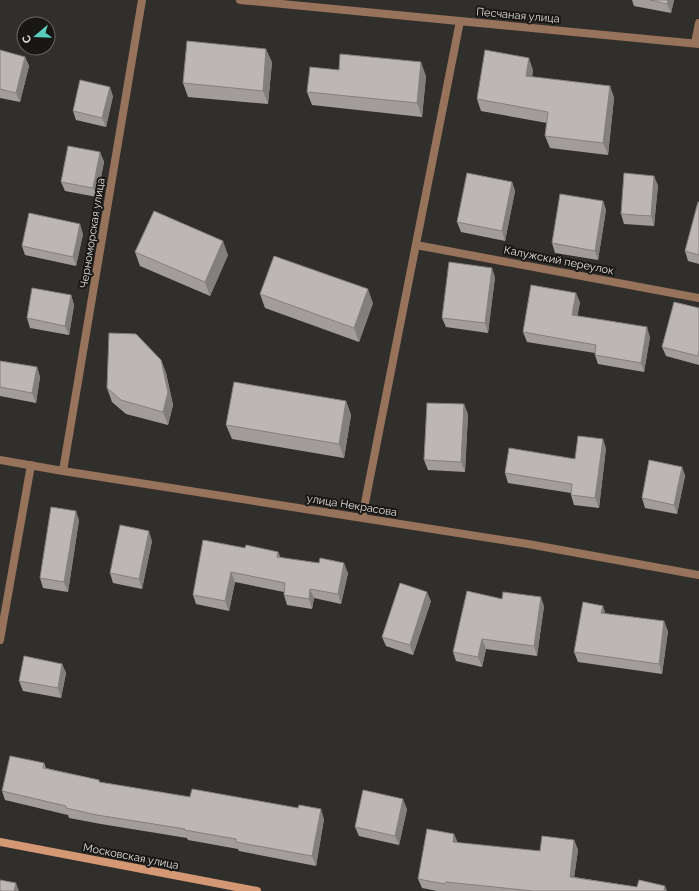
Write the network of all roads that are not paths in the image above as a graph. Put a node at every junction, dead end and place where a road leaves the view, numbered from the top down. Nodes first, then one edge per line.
1 (142, 0) edge
2 (240, 0) edge
3 (460, 21) junction
4 (699, 22) edge
5 (697, 44) edge
6 (416, 245) junction
7 (699, 298) edge
8 (0, 460) edge
9 (32, 465) junction
10 (63, 471) junction
11 (362, 518) junction
12 (699, 575) edge
13 (0, 640) edge
14 (0, 842) edge
15 (258, 891) edge

1 - 10 street, Черноморская улица
2 - 3 street, Песчаная улица
3 - 5 street, Песчаная улица
3 - 6 street
4 - 5 street
6 - 7 street, Калужский переулок
6 - 11 street
8 - 9 street, улица Некрасова
9 - 10 street, улица Некрасова
9 - 13 street
10 - 11 street, улица Некрасова
11 - 12 street, улица Некрасова
14 - 15 main road, Московская улица

